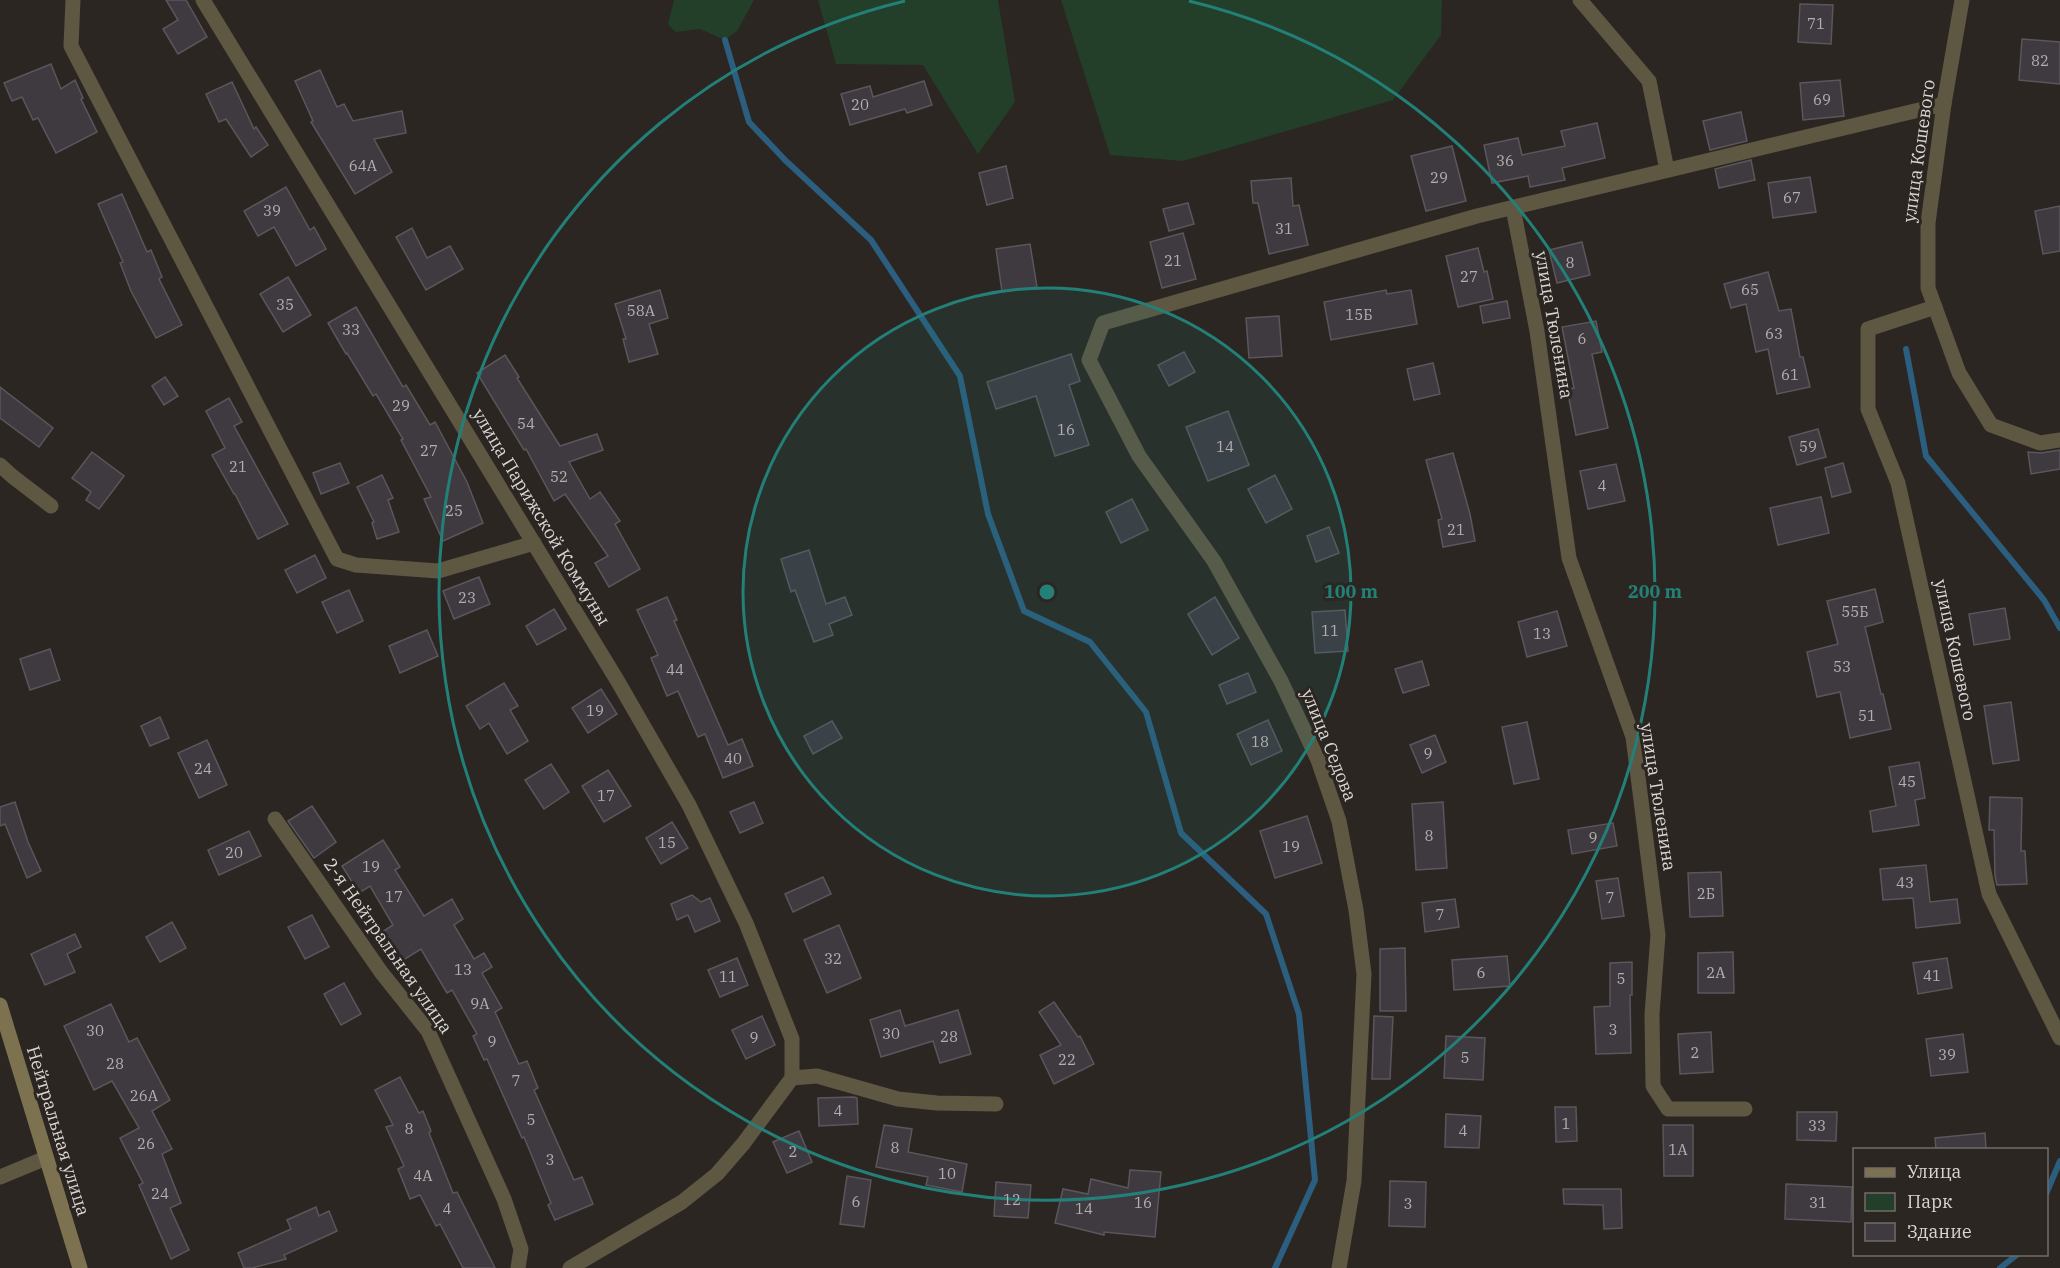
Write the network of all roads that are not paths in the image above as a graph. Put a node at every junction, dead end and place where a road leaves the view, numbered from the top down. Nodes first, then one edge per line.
1 (73, 0) edge
2 (203, 0) edge
3 (1580, 0) edge
4 (1962, 0) edge
5 (1944, 104) junction
6 (1667, 170) junction
7 (1513, 208) junction
8 (1935, 308) junction
9 (2060, 441) edge
10 (0, 465) edge
11 (51, 506) dead end
12 (534, 543) junction
13 (275, 819) dead end
14 (0, 1005) edge
15 (2060, 1038) edge
16 (792, 1078) junction
17 (996, 1104) dead end
18 (1745, 1109) dead end
19 (46, 1158) junction
20 (0, 1177) edge
21 (80, 1268) edge
22 (518, 1268) edge
23 (570, 1268) edge
24 (1339, 1268) edge

1 - 12 street
2 - 12 street, улица Парижской Коммуны
3 - 6 street
4 - 5 street, улица Кошевого
5 - 6 street
5 - 8 street, улица Кошевого
6 - 7 street
7 - 18 street, улица Тюленина
7 - 24 street, улица Седова
8 - 9 street, улица Кошевого
8 - 15 street, улица Кошевого
10 - 11 street
12 - 16 street, улица Парижской Коммуны
13 - 22 street, 2-я Нейтральная улица
14 - 19 main road, Нейтральная улица
16 - 17 street
16 - 23 street
19 - 20 street
19 - 21 main road, Нейтральная улица

